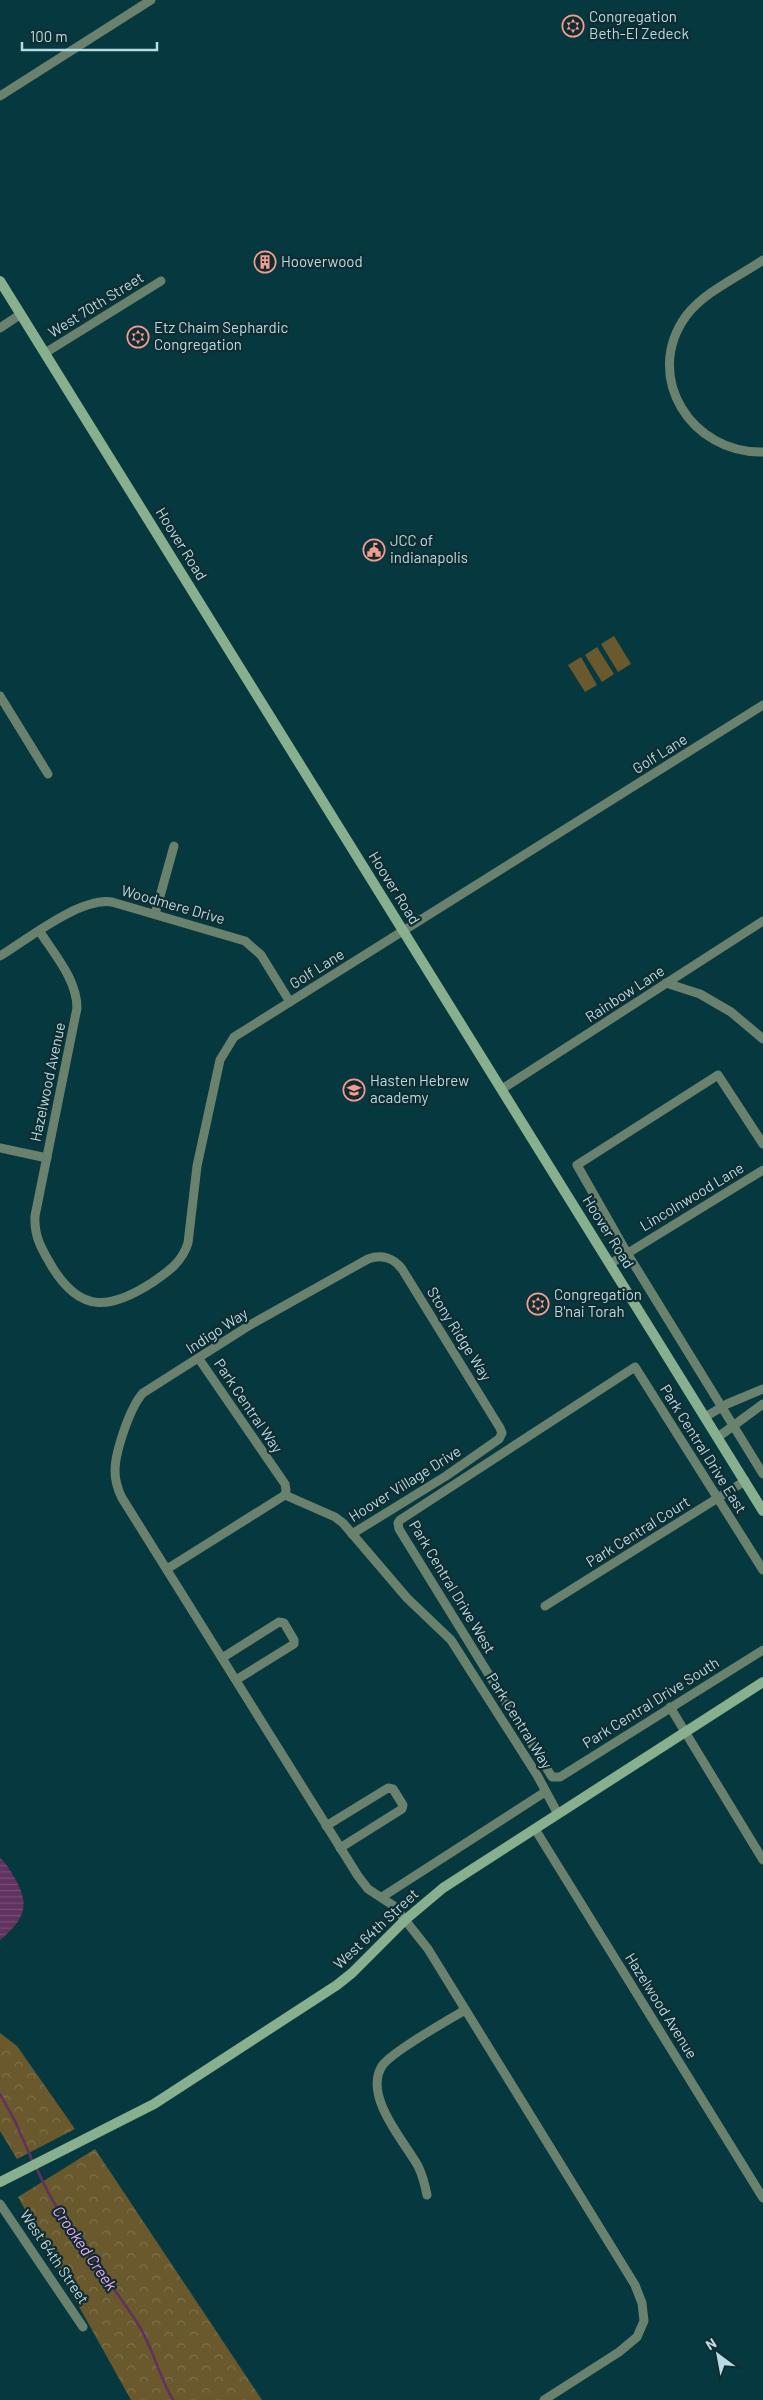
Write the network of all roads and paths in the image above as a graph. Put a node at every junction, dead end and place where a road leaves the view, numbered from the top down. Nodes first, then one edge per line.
1 (151, 0) edge
2 (0, 96) edge
3 (763, 260) edge
4 (0, 281) edge
5 (161, 281) dead end
6 (21, 314) junction
7 (0, 328) edge
8 (45, 353) junction
9 (763, 452) edge
10 (0, 696) edge
11 (763, 705) edge
12 (48, 774) dead end
13 (174, 846) dead end
14 (155, 914) junction
15 (763, 921) edge
16 (404, 931) junction
17 (40, 932) junction
18 (0, 956) edge
19 (666, 984) junction
20 (290, 1002) junction
21 (763, 1039) edge
22 (502, 1089) junction
23 (763, 1144) edge
24 (0, 1148) edge
25 (47, 1158) junction
26 (763, 1170) edge
27 (40, 1246) joint
28 (627, 1253) junction
29 (383, 1256) joint
30 (610, 1264) junction
31 (199, 1359) junction
32 (635, 1368) joint
33 (763, 1389) edge
34 (763, 1404) edge
35 (722, 1407) junction
36 (705, 1417) junction
37 (734, 1427) junction
38 (502, 1434) joint
39 (718, 1438) junction
40 (763, 1474) edge
41 (744, 1481) junction
42 (285, 1495) junction
43 (718, 1498) junction
44 (763, 1511) edge
45 (352, 1534) junction
46 (167, 1570) junction
47 (763, 1570) edge
48 (545, 1606) dead end
49 (763, 1650) edge
50 (222, 1658) junction
51 (236, 1680) junction
52 (763, 1682) edge
53 (670, 1707) junction
54 (685, 1732) junction
55 (554, 1778) joint
56 (545, 1792) junction
57 (558, 1814) junction
58 (326, 1826) junction
59 (535, 1829) junction
60 (340, 1848) junction
61 (763, 1860) edge
62 (382, 1897) junction
63 (405, 1920) junction
64 (465, 2010) junction
65 (0, 2182) edge
66 (427, 2196) dead end
67 (763, 2198) edge
68 (0, 2204) edge
69 (83, 2327) dead end
70 (544, 2400) edge

1 - 2 street
3 - 9 street
4 - 6 street, Hoover Road
5 - 8 street, West 70th Street
6 - 7 street
6 - 8 street, Hoover Road
8 - 16 street, Hoover Road
10 - 12 street
11 - 16 street, Golf Lane
13 - 14 street
14 - 17 street, Woodmere Drive
14 - 20 street, Woodmere Drive
15 - 19 street, Rainbow Lane
16 - 20 street, Golf Lane
16 - 22 street, Hoover Road
17 - 18 street, Woodmere Drive
17 - 25 street, Hazelwood Avenue
19 - 21 street
19 - 22 street, Rainbow Lane
20 - 27 street, Golf Lane
22 - 30 street, Hoover Road
23 - 28 street, Hoover Road
24 - 25 street
25 - 27 street, Hazelwood Avenue
26 - 28 street, Lincolnwood Lane
28 - 30 street, Lincolnwood Lane
28 - 35 street, Hoover Road
29 - 31 street, Indigo Way
29 - 38 street, Stony Ridge Way
30 - 36 street, Hoover Road
31 - 42 street, Park Central Way
31 - 46 street, Indigo Way
32 - 43 street, Park Central Drive East
32 - 55 street, Park Central Drive West
33 - 35 street
34 - 37 street
35 - 36 street
35 - 37 street, Hoover Road
36 - 39 street, Hoover Road
37 - 39 street
37 - 40 street, Hoover Road
38 - 45 street, Hoover Village Drive
39 - 41 street, Hoover Road
41 - 43 street, Park Central Court
41 - 44 street, Hoover Road
42 - 45 street, Hoover Village Drive
42 - 46 street
43 - 47 street, Park Central Drive East
43 - 48 street, Park Central Court
45 - 56 street, Park Central Way
46 - 50 street
49 - 53 street, Park Central Drive South
50 - 51 street
50 - 51 street
51 - 58 street
52 - 54 street, West 64th Street
53 - 54 street
53 - 55 street, Park Central Drive South
54 - 57 street, West 64th Street
54 - 61 street
56 - 57 street, Park Central Way
56 - 62 street
57 - 59 street, West 64th Street
58 - 60 street
58 - 60 street
59 - 63 street, West 64th Street
59 - 67 street, Hazelwood Avenue
60 - 62 street
62 - 63 street
63 - 64 street
63 - 65 street, West 64th Street
64 - 66 street
64 - 70 street
68 - 69 street, West 64th Street

